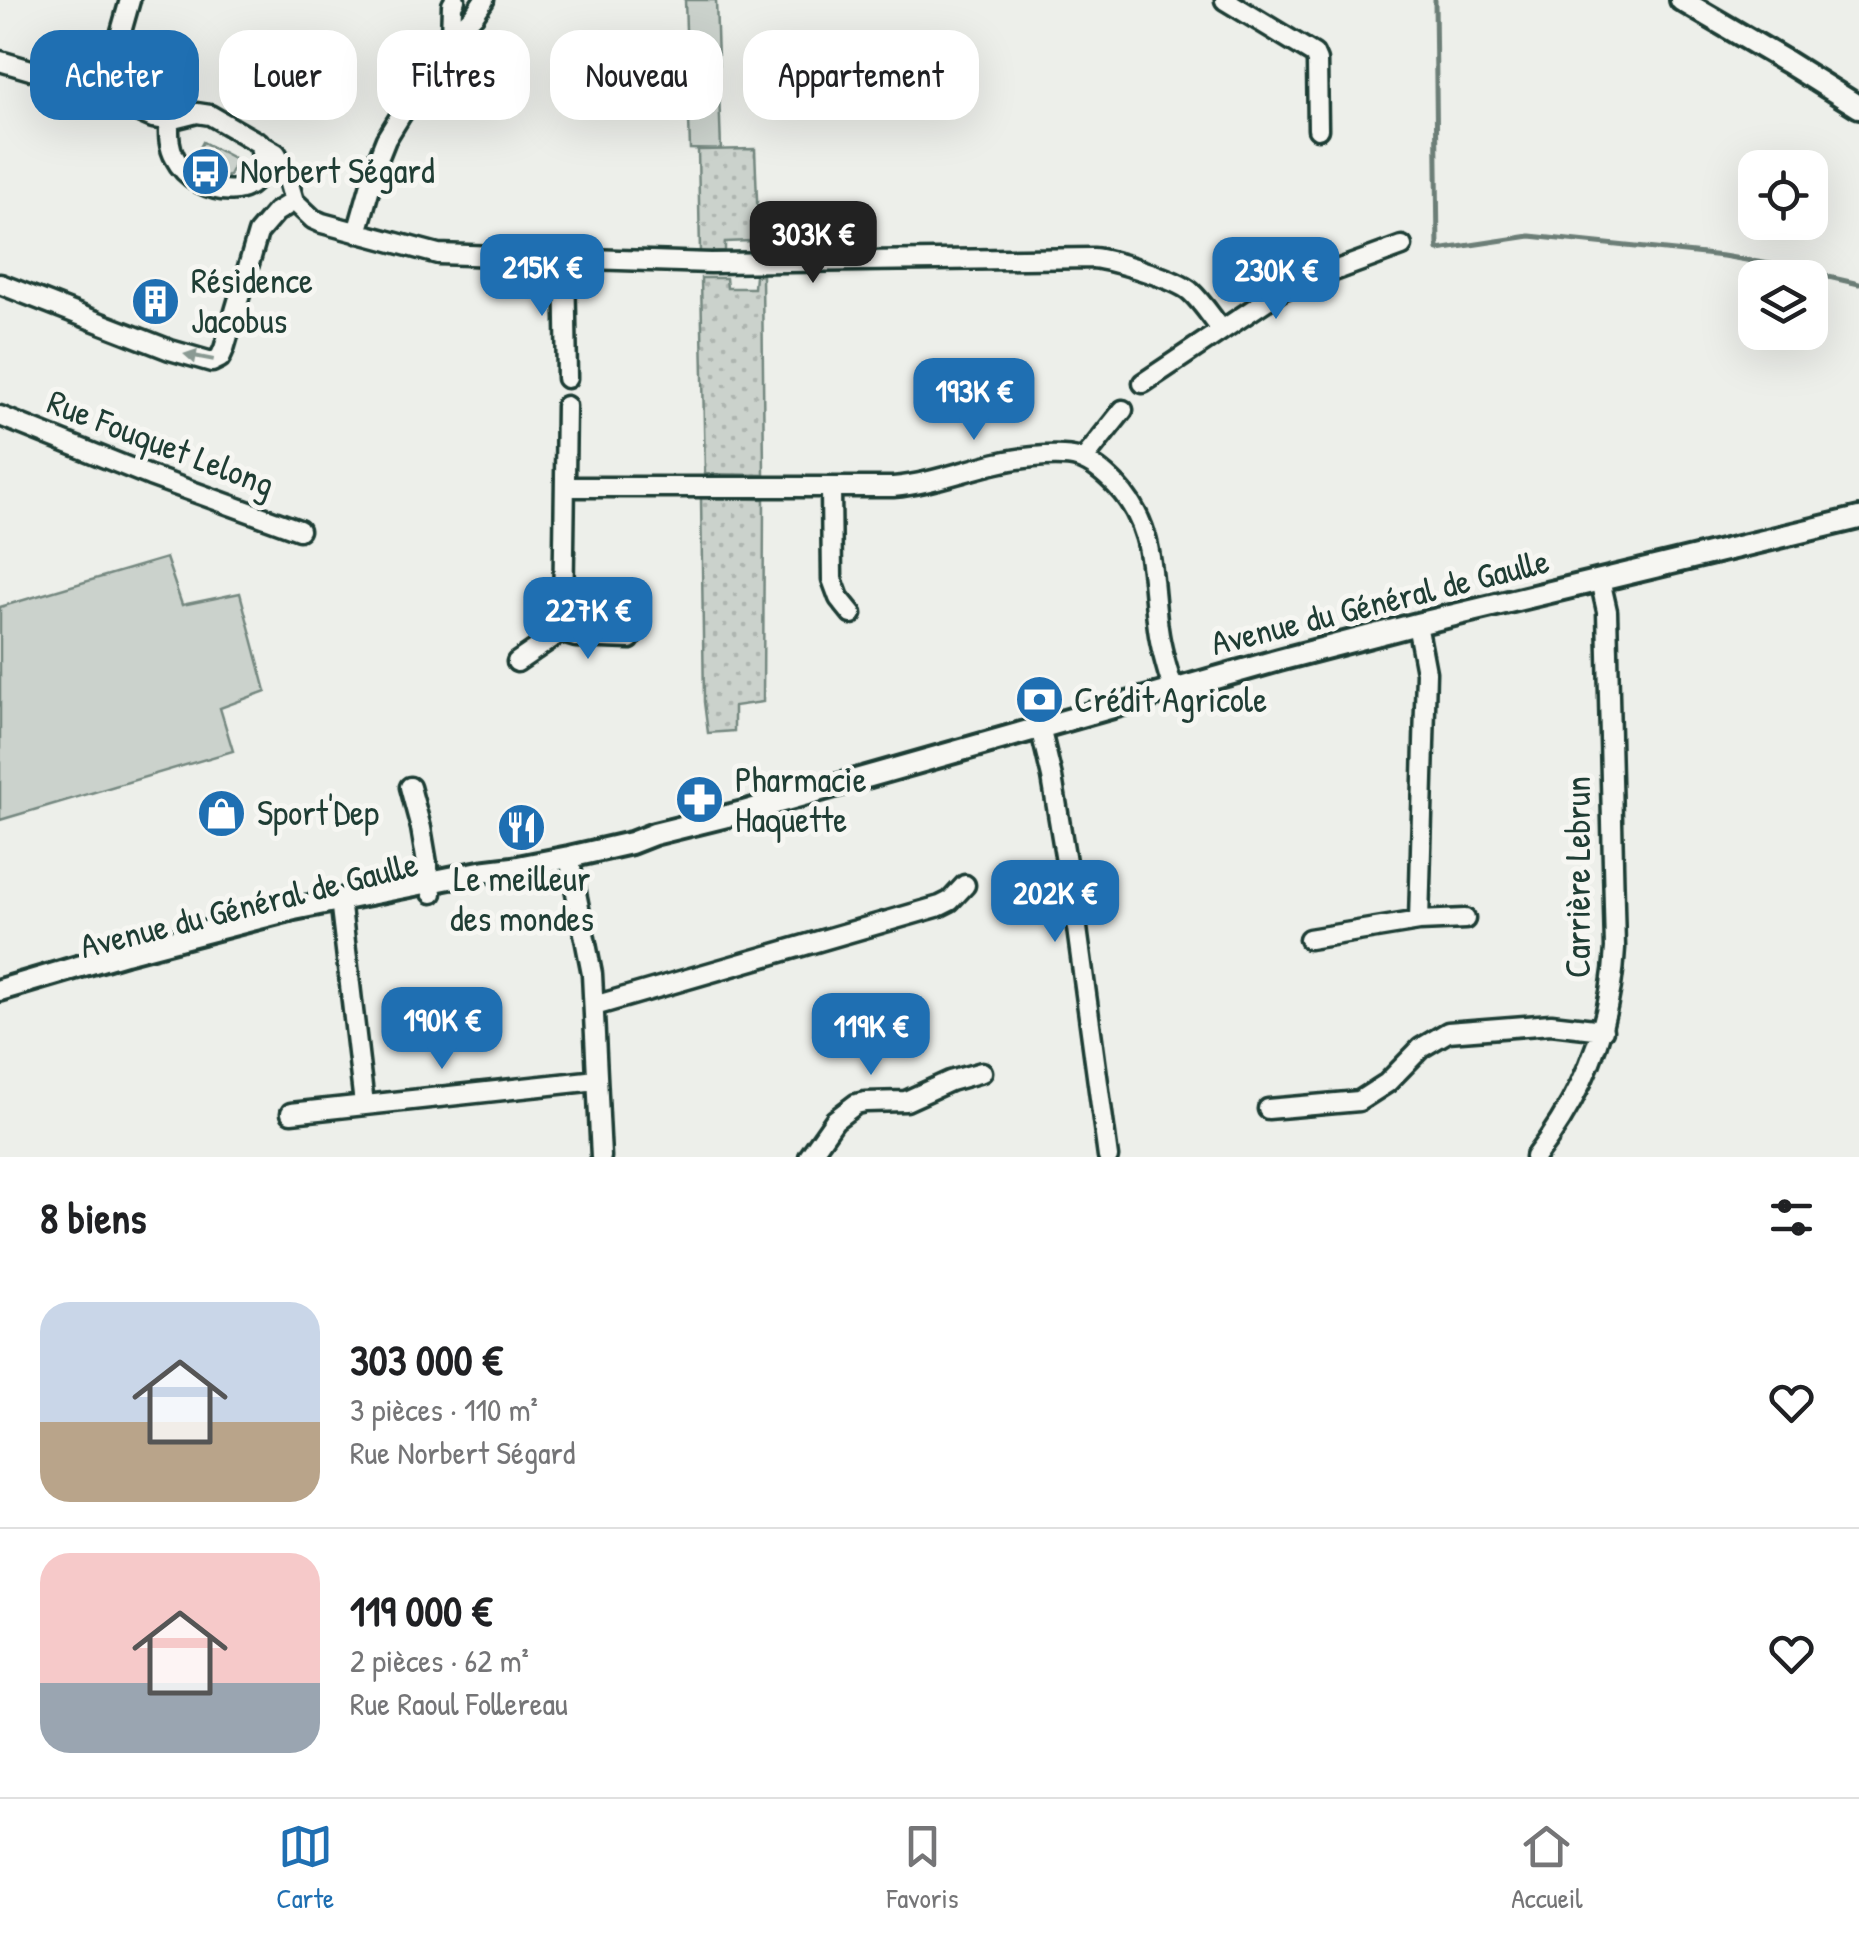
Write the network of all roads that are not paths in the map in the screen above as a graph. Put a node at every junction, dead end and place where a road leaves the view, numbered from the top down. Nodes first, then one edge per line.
1 (130, 0) edge
2 (455, 0) edge
3 (484, 0) edge
4 (1225, 0) edge
5 (1681, 0) edge
6 (122, 30) edge
7 (452, 30) edge
8 (458, 30) edge
9 (0, 60) edge
10 (30, 69) edge
11 (1859, 107) edge
12 (199, 114) edge
13 (169, 120) edge
14 (400, 120) edge
15 (1318, 129) dead end
16 (259, 142) junction
17 (294, 202) junction
18 (357, 233) junction
19 (1402, 246) dead end
20 (565, 260) junction
21 (0, 284) edge
22 (1222, 330) junction
23 (567, 378) dead end
24 (1143, 383) dead end
25 (566, 406) dead end
26 (1123, 410) dead end
27 (0, 416) edge
28 (1084, 458) junction
29 (565, 486) junction
30 (831, 487) junction
31 (1859, 518) edge
32 (299, 530) dead end
33 (1859, 531) edge
34 (1601, 586) junction
35 (852, 614) dead end
36 (1419, 630) junction
37 (559, 632) junction
38 (630, 639) dead end
39 (517, 662) dead end
40 (1176, 696) junction
41 (1042, 733) junction
42 (410, 788) dead end
43 (569, 857) junction
44 (965, 884) dead end
45 (431, 887) junction
46 (340, 906) junction
47 (1419, 920) junction
48 (1465, 920) dead end
49 (1309, 938) dead end
50 (1, 994) edge
51 (594, 1006) junction
52 (1603, 1030) junction
53 (982, 1072) dead end
54 (597, 1080) junction
55 (364, 1104) junction
56 (1268, 1108) dead end
57 (292, 1113) dead end
58 (600, 1157) edge
59 (809, 1157) edge
60 (1108, 1157) edge
61 (1536, 1157) edge

1 - 6 street
2 - 7 street
3 - 8 street
4 - 15 street
5 - 11 main road
9 - 10 street
12 - 16 street
13 - 16 street
14 - 18 street
16 - 17 street
17 - 18 street
17 -> 21 street
18 - 20 street
19 - 22 street
20 - 22 street
20 - 23 street
22 - 24 street
25 - 29 street
26 - 28 street
27 - 32 street, Rue Fouquet Lelong
28 - 30 street
28 - 40 street
29 - 30 street
29 - 37 street
30 - 35 street
31 - 34 main road, Avenue du Général de Gaulle
33 - 34 main road, Avenue du Général de Gaulle
34 - 36 main road, Avenue du Général de Gaulle
34 - 52 street, Carrière Lebrun
36 - 40 main road, Avenue du Général de Gaulle
36 - 47 street
37 - 38 street
37 - 39 street
40 - 41 main road, Avenue du Général de Gaulle
41 - 43 main road, Avenue du Général de Gaulle
41 - 60 street
42 - 45 street
43 - 45 main road, Avenue du Général de Gaulle
43 - 51 street
44 - 51 street
45 - 46 main road, Avenue du Général de Gaulle
46 - 50 main road, Avenue du Général de Gaulle
46 - 55 street
47 - 48 street
47 - 49 street
51 - 54 street
52 - 56 street
52 - 61 street, Carrière Lebrun
53 - 59 street
54 - 55 street
54 - 58 street
55 - 57 street

